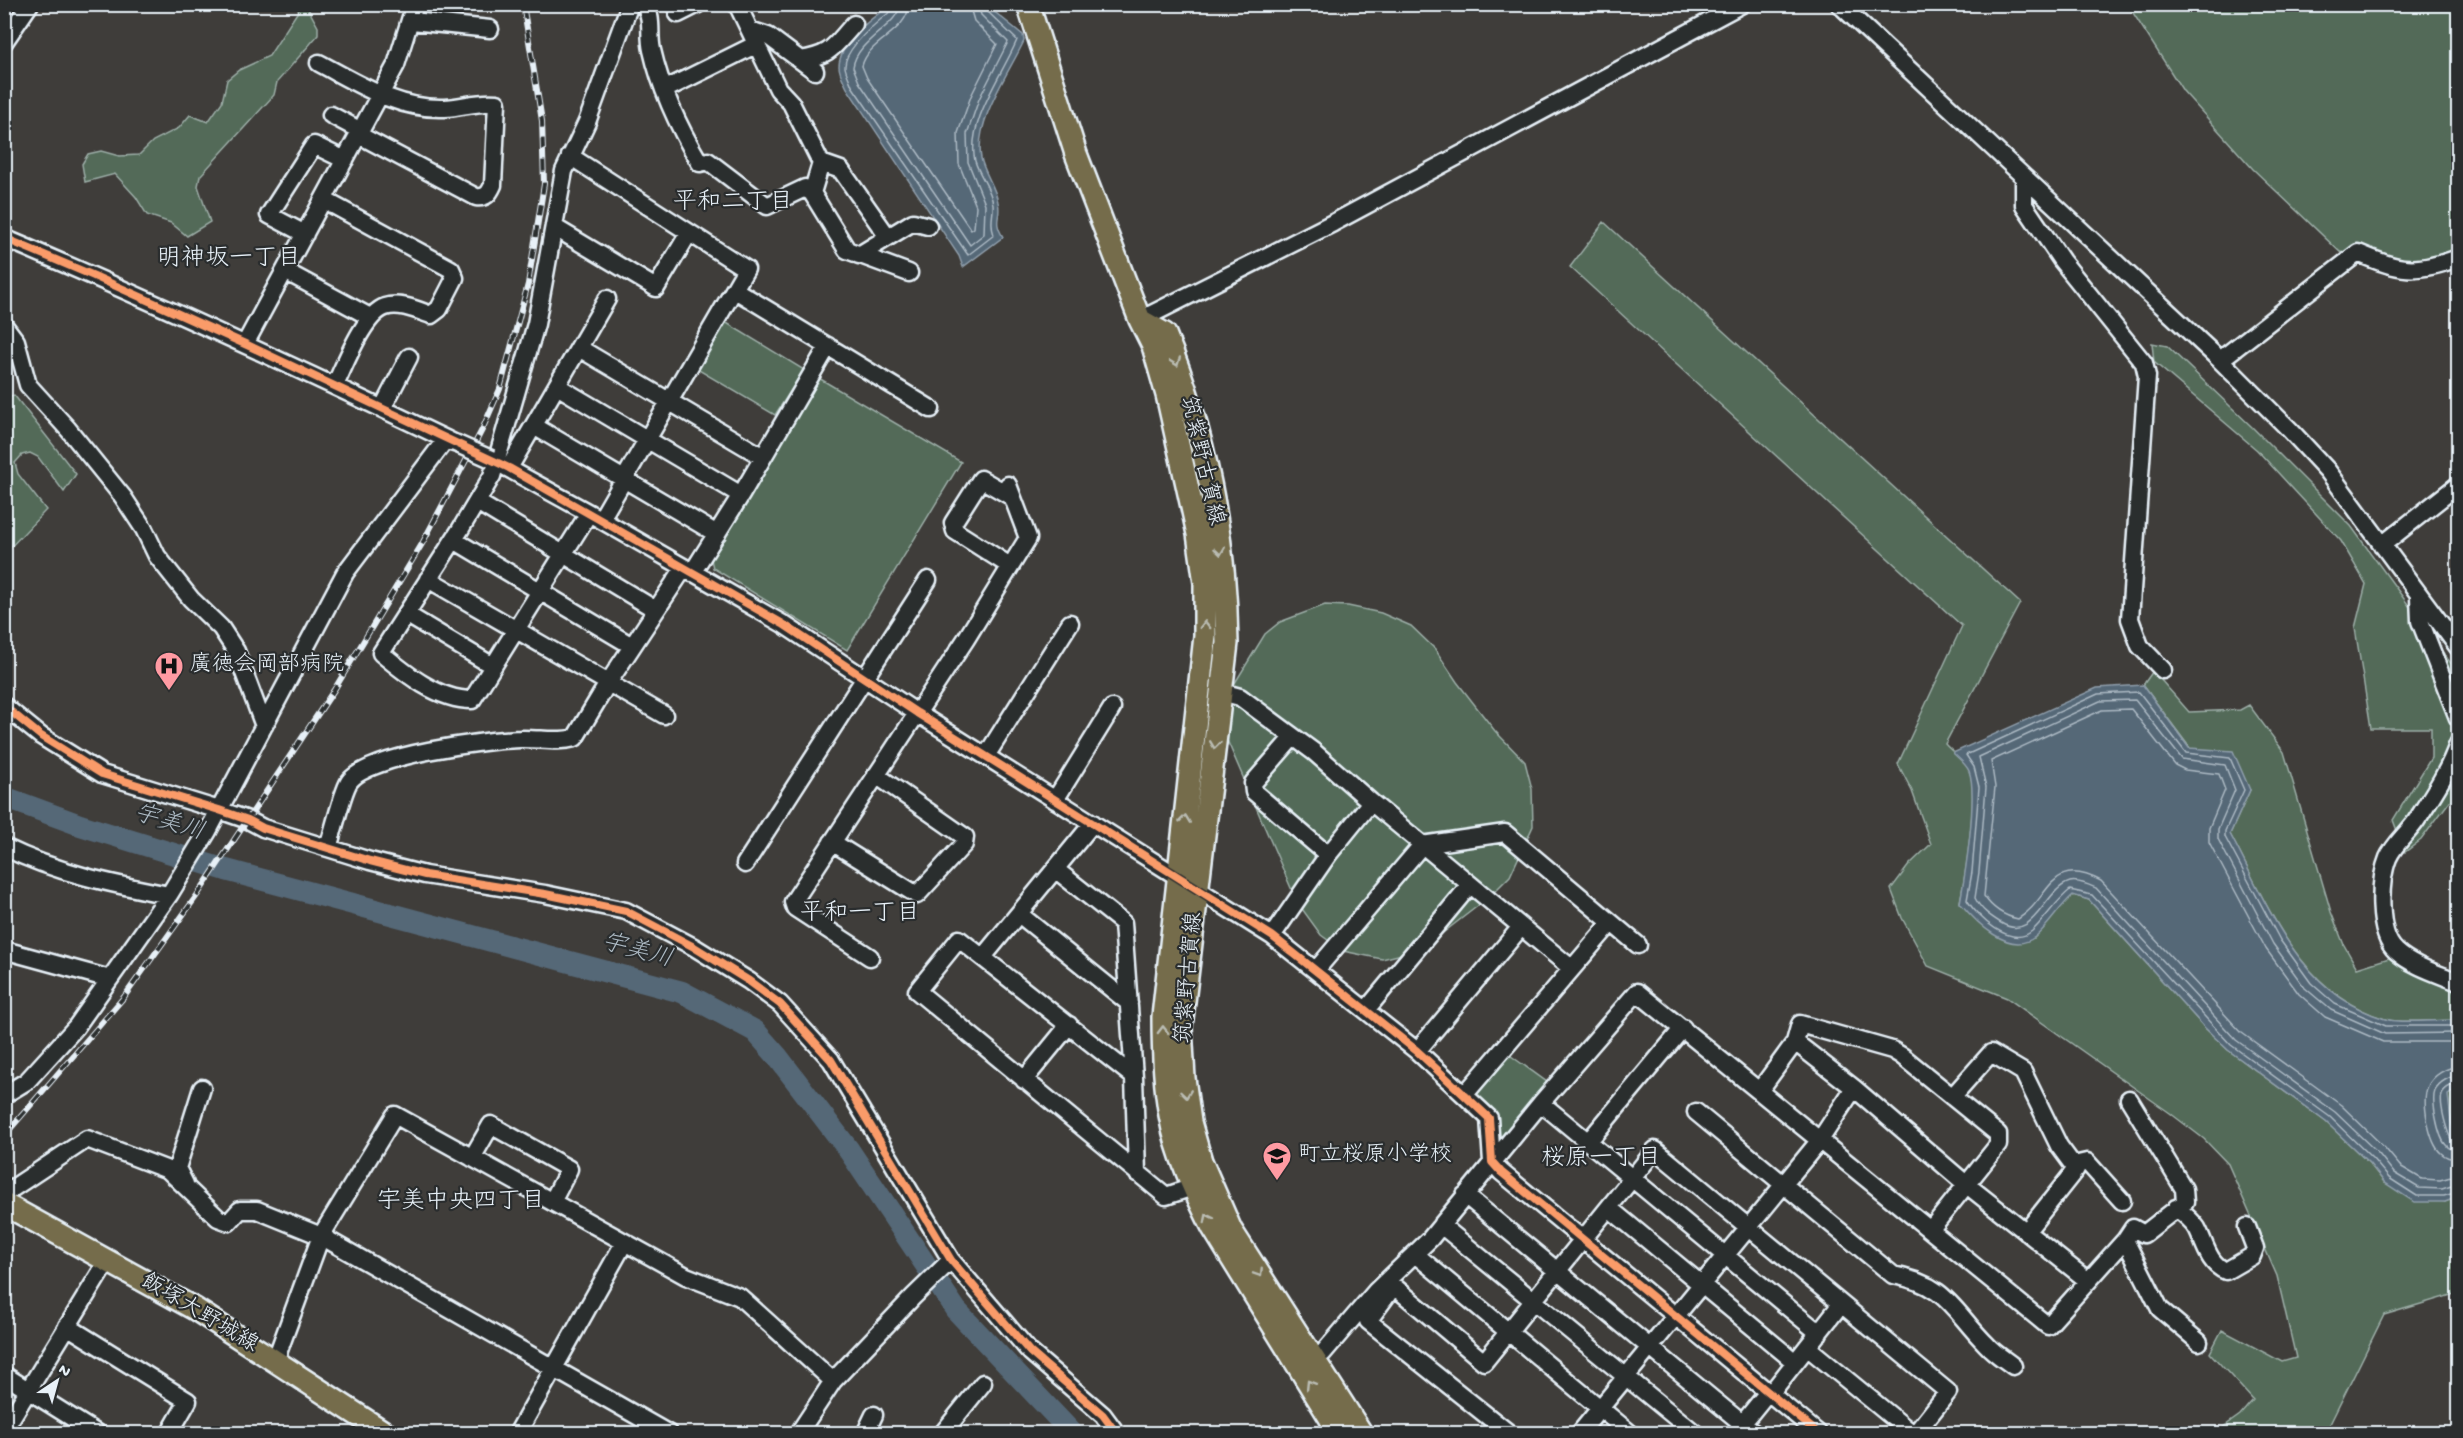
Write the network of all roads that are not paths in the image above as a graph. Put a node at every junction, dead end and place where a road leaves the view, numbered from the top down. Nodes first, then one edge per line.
1 (630, 4) edge
2 (644, 4) edge
3 (698, 4) edge
4 (737, 4) edge
5 (1028, 4) edge
6 (1742, 4) edge
7 (1839, 4) edge
8 (21, 9) edge
9 (413, 13) edge
10 (678, 14) dead end
11 (854, 24) dead end
12 (490, 29) dead end
13 (753, 37) junction
14 (4, 42) edge
15 (800, 60) junction
16 (319, 63) dead end
17 (815, 71) dead end
18 (664, 90) junction
19 (380, 95) junction
20 (331, 115) dead end
21 (360, 133) junction
22 (570, 156) junction
23 (345, 160) junction
24 (821, 163) junction
25 (2024, 177) junction
26 (812, 193) junction
27 (324, 200) junction
28 (928, 226) dead end
29 (554, 227) junction
30 (689, 233) junction
31 (305, 234) junction
32 (888, 237) junction
33 (4, 238) edge
34 (859, 255) junction
35 (2458, 258) edge
36 (285, 271) junction
37 (909, 273) dead end
38 (735, 290) junction
39 (607, 299) dead end
40 (370, 317) junction
41 (1140, 320) junction
42 (4, 325) edge
43 (245, 344) junction
44 (828, 346) junction
45 (579, 348) junction
46 (410, 357) dead end
47 (2220, 360) junction
48 (335, 386) junction
49 (557, 386) junction
50 (669, 403) junction
51 (383, 408) junction
52 (931, 409) dead end
53 (534, 426) junction
54 (451, 441) junction
55 (647, 441) junction
56 (763, 457) junction
57 (499, 463) junction
58 (624, 479) junction
59 (2458, 485) edge
60 (741, 495) junction
61 (477, 502) junction
62 (595, 516) junction
63 (717, 534) junction
64 (454, 540) junction
65 (2382, 545) junction
66 (564, 553) junction
67 (1011, 566) junction
68 (688, 570) junction
69 (428, 579) junction
70 (928, 580) dead end
71 (540, 591) junction
72 (2419, 597) junction
73 (656, 609) junction
74 (406, 614) junction
75 (1070, 623) dead end
76 (516, 630) junction
77 (632, 646) junction
78 (2458, 647) edge
79 (494, 666) junction
80 (2163, 670) dead end
81 (866, 678) junction
82 (608, 683) junction
83 (1221, 692) junction
84 (4, 706) edge
85 (1112, 708) dead end
86 (917, 713) junction
87 (664, 716) dead end
88 (2458, 718) edge
89 (264, 726) junction
90 (1293, 737) junction
91 (2458, 744) edge
92 (986, 756) junction
93 (876, 775) junction
94 (1055, 800) junction
95 (1371, 802) junction
96 (219, 810) junction
97 (1093, 823) junction
98 (832, 842) junction
99 (1422, 845) junction
100 (4, 848) edge
101 (328, 848) junction
102 (1328, 855) junction
103 (745, 864) dead end
104 (1055, 869) junction
105 (1178, 877) junction
106 (1470, 885) junction
107 (1198, 890) junction
108 (171, 892) junction
109 (1019, 914) junction
110 (1611, 923) junction
111 (1521, 927) junction
112 (1272, 936) junction
113 (1638, 945) dead end
114 (4, 950) edge
115 (870, 957) dead end
116 (984, 957) junction
117 (1571, 968) junction
118 (1316, 970) junction
119 (110, 979) junction
120 (2458, 982) edge
121 (1129, 1003) junction
122 (1366, 1010) junction
123 (1069, 1025) junction
124 (1683, 1028) junction
125 (1796, 1042) junction
126 (1417, 1051) junction
127 (1134, 1077) junction
128 (1024, 1080) junction
129 (202, 1088) dead end
130 (1854, 1088) junction
131 (1760, 1090) junction
132 (1465, 1094) junction
133 (4, 1095) edge
134 (1952, 1097) junction
135 (2129, 1099) dead end
136 (1541, 1103) junction
137 (1695, 1112) dead end
138 (1820, 1140) junction
139 (1588, 1142) junction
140 (472, 1158) junction
141 (1492, 1162) junction
142 (2074, 1166) junction
143 (1137, 1173) junction
144 (1633, 1179) junction
145 (1783, 1184) junction
146 (186, 1185) junction
147 (1967, 1185) junction
148 (1193, 1187) junction
149 (4, 1194) edge
150 (1465, 1195) junction
151 (2122, 1201) dead end
152 (552, 1202) junction
153 (4, 1204) edge
154 (1609, 1208) junction
155 (2176, 1208) junction
156 (1441, 1225) junction
157 (1748, 1226) junction
158 (2247, 1227) dead end
159 (1931, 1229) junction
160 (2026, 1232) junction
161 (321, 1236) junction
162 (2125, 1240) junction
163 (1583, 1241) junction
164 (624, 1243) junction
165 (1724, 1255) junction
166 (1409, 1259) junction
167 (108, 1260) junction
168 (948, 1264) junction
169 (1558, 1272) junction
170 (2087, 1280) junction
171 (1700, 1284) junction
172 (1395, 1287) junction
173 (1534, 1301) junction
174 (1841, 1304) junction
175 (1674, 1316) junction
176 (67, 1326) junction
177 (1509, 1332) junction
178 (1819, 1333) junction
179 (2199, 1342) dead end
180 (1649, 1347) junction
181 (1808, 1347) junction
182 (1314, 1359) junction
183 (275, 1361) junction
184 (1795, 1362) junction
185 (2013, 1366) dead end
186 (553, 1367) junction
187 (4, 1375) edge
188 (1625, 1376) junction
189 (833, 1381) junction
190 (983, 1383) dead end
191 (28, 1390) junction
192 (1770, 1392) junction
193 (1599, 1408) junction
194 (874, 1415) dead end
195 (4, 1430) edge
196 (1744, 1430) edge
197 (1817, 1433) edge
198 (98, 1434) edge
199 (169, 1434) edge
200 (387, 1434) edge
201 (517, 1434) edge
202 (669, 1434) edge
203 (798, 1434) edge
204 (865, 1434) edge
205 (942, 1434) edge
206 (1117, 1434) edge
207 (1340, 1434) edge
208 (1362, 1434) edge
209 (1510, 1434) edge
210 (1579, 1434) edge
211 (1631, 1434) edge
212 (1696, 1434) edge
213 (1914, 1434) edge

1 - 22 street
2 - 18 street
3 - 10 street
4 - 13 street
5 - 41 main road, 筑紫野古賀線
6 - 41 street
7 - 25 street
8 - 14 street
9 - 12 street
9 - 19 street
11 - 15 street
13 - 15 street
13 - 18 street
13 - 24 street
15 - 17 street
16 - 19 street
18 - 26 street
19 - 21 street
19 - 21 street
20 - 21 street
21 - 23 street
22 - 29 street
22 - 30 street
23 - 27 street
23 - 31 street
24 - 26 street
24 - 32 street
25 - 47 street
25 - 80 street
26 - 34 street
27 - 31 street
27 - 40 street
28 - 32 street
29 - 30 street
29 - 57 street
30 - 38 street
31 - 36 street
32 - 34 street
33 - 43 street
34 - 37 street
35 - 47 street
36 - 40 street
36 - 43 street
38 - 44 street
38 - 50 street
39 - 45 street
40 - 48 street
41 -> 83 main road, 筑紫野古賀線
105 -> 41 main road, 筑紫野古賀線
42 - 89 street
43 - 48 street
44 - 52 street
44 - 56 street
45 - 49 street
45 - 50 street
46 - 51 street
47 - 65 street
48 - 51 street
49 - 53 street
49 - 55 street
50 - 55 street
50 - 56 street
51 - 54 street
53 - 57 street
53 - 58 street
54 - 57 street, bridge
54 - 89 street
55 - 58 street
55 - 60 street
56 - 60 street
57 - 61 street
57 - 62 street
58 - 62 street
58 - 63 street
59 - 65 street
60 - 63 street
61 - 64 street
61 - 66 street
62 - 66 street
62 - 68 street
63 - 68 street
64 - 69 street
64 - 71 street
65 - 72 street
66 - 71 street
66 - 73 street
67 - 67 street
67 - 86 street
68 - 73 street
68 - 81 street
69 - 74 street
69 - 76 street
70 - 81 street
71 - 76 street
71 - 77 street
72 - 78 street
72 - 88 street
73 - 77 street
74 - 79 street
74 - 79 street
75 - 92 street
76 - 79 street
76 - 82 street
77 - 82 street
81 - 86 street
81 - 103 street
82 - 87 street
82 - 101 street
83 - 90 street
83 -> 107 main road, 筑紫野古賀線
84 - 96 street
85 - 94 street
86 - 92 street
86 - 93 street
89 - 96 street
90 - 95 street
90 - 102 street
91 - 120 street
92 - 94 street
93 - 98 street
93 - 98 street
94 - 97 street
95 - 99 street
95 - 102 street
96 - 101 street
96 - 108 street
97 - 104 street
97 - 105 street
98 - 115 street
99 - 106 street
99 - 110 street
99 - 118 street
100 - 108 street
101 - 168 street
102 - 112 street
104 - 109 street
104 - 121 street
105 - 107 street
148 -> 105 main road, 筑紫野古賀線
106 - 111 street
106 - 122 street
107 - 112 street
107 -> 182 main road, 筑紫野古賀線
108 - 119 street
109 - 116 street
109 - 121 street
110 - 113 street
110 - 117 street
111 - 117 street
111 - 126 street
112 - 118 street
114 - 119 street
116 - 123 street
116 - 128 street
117 - 132 street
118 - 122 street
119 - 133 street
121 - 127 street
122 - 126 street
123 - 127 street
123 - 128 street
124 - 131 street
124 - 136 street
124 - 139 street
125 - 130 street
125 - 131 street
125 - 134 street
126 - 132 street
127 - 143 street
128 - 143 street
129 - 146 street
130 - 138 street
130 - 147 street
131 - 138 street
132 - 141 street
134 - 142 street
134 - 147 street
135 - 155 street
136 - 139 street
136 - 141 street
137 - 145 street
138 - 145 street
138 - 159 street
139 - 144 street
140 - 152 street
140 - 152 street
140 - 161 street
141 - 150 street
141 - 163 street
142 - 151 street
142 - 160 street
143 - 148 street
144 - 154 street
144 - 157 street
144 - 165 street
145 - 157 street
145 - 185 street
146 - 149 street
146 - 161 street
147 - 159 street
147 - 160 street
207 -> 148 main road, 筑紫野古賀線
150 - 156 street
150 - 169 street
152 - 164 street
153 - 167 main road, 飯塚大野城線
154 - 163 street
154 - 171 street
155 - 158 street
155 - 162 street
156 - 166 street
156 - 173 street
157 - 165 street
157 - 174 street
159 - 170 street
160 - 170 street
161 - 183 street
161 - 186 street
162 - 170 street
162 - 179 street
163 - 169 street
163 - 175 street
164 - 186 street
164 - 189 street
165 - 171 street
165 - 178 street
166 - 172 street
166 - 177 street
166 - 182 street
167 - 176 street
167 - 183 main road, 飯塚大野城線
168 - 189 street
168 - 206 street
169 - 173 street
169 - 180 street
171 - 175 street
171 - 184 street
172 - 177 street
172 - 209 street
173 - 177 street
173 - 188 street
174 - 178 street
174 - 213 street
175 - 180 street
175 - 192 street
176 - 191 street
176 - 199 street
177 - 193 street
178 - 181 street
180 - 188 street
180 - 196 street
181 - 184 street
181 - 213 street
182 - 208 main road, 筑紫野古賀線
183 - 200 main road, 飯塚大野城線
184 - 192 street
186 - 201 street
186 - 202 street
187 - 191 street
188 - 193 street
188 - 212 street
189 - 203 street
190 - 205 street
191 - 195 street
191 - 198 street
192 - 196 street
192 - 197 street
193 - 210 street
193 - 211 street
194 - 204 street

